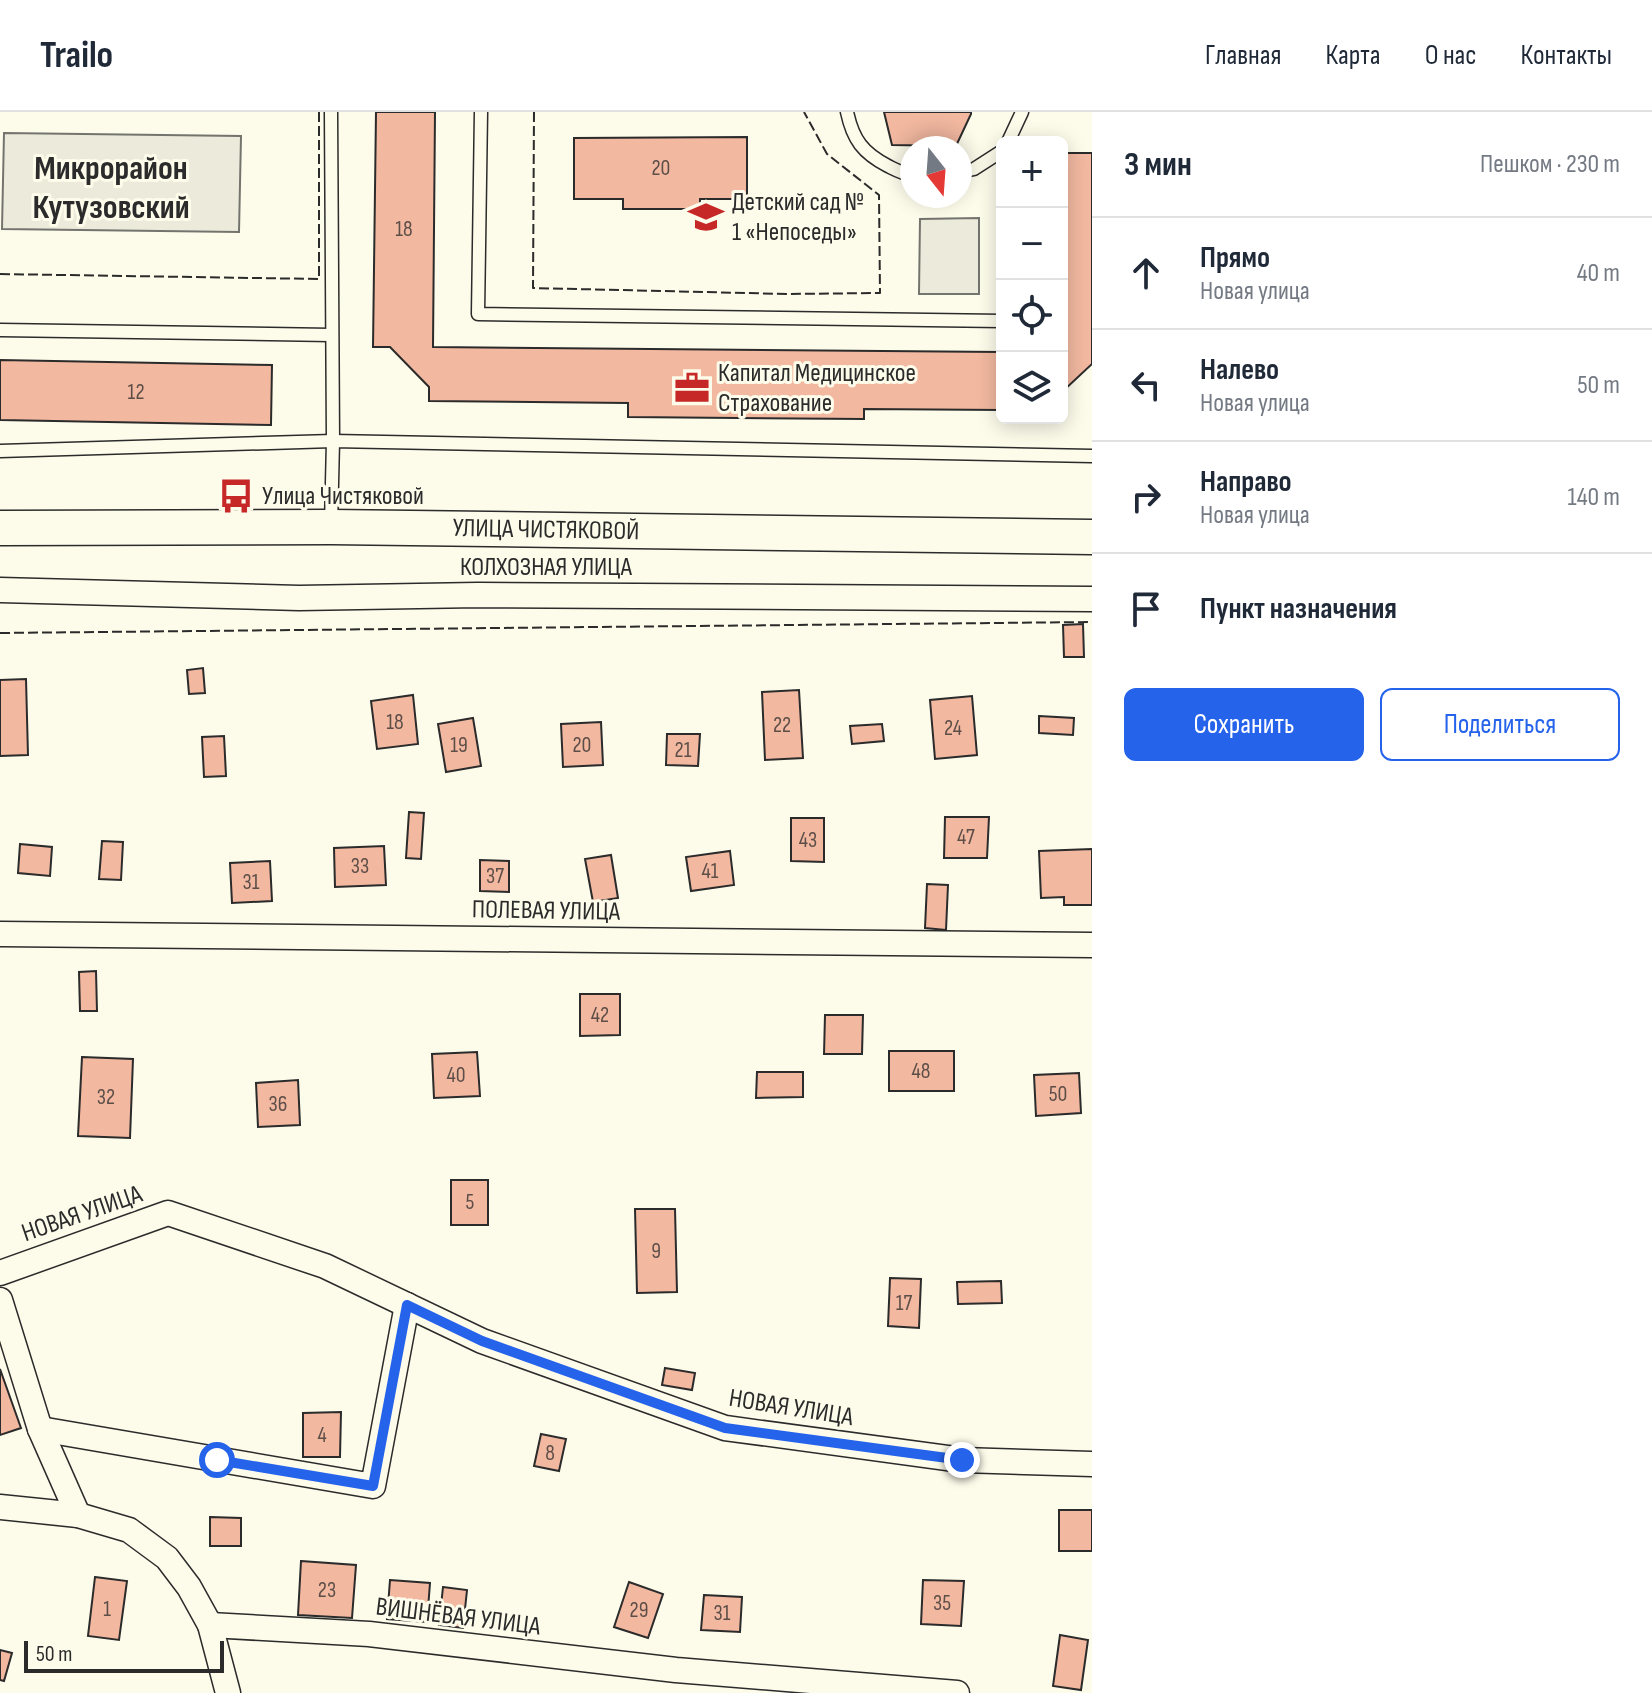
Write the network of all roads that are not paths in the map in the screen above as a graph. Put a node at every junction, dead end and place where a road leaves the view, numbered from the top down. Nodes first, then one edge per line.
1 (331, 112) edge
2 (481, 112) edge
3 (847, 112) edge
4 (1022, 112) edge
5 (1011, 136) edge
6 (996, 155) edge
7 (972, 169) edge
8 (900, 172) edge
9 (996, 321) edge
10 (0, 330) edge
11 (331, 335) junction
12 (333, 441) junction
13 (0, 451) edge
14 (1092, 456) edge
15 (331, 527) junction
16 (0, 528) edge
17 (1092, 537) edge
18 (0, 590) edge
19 (1092, 599) edge
20 (0, 934) edge
21 (1092, 945) edge
22 (0, 1273) edge
23 (0, 1300) edge
24 (407, 1305) junction
25 (40, 1429) junction
26 (1092, 1464) edge
27 (0, 1507) edge
28 (78, 1515) junction
29 (210, 1625) junction
30 (228, 1693) edge
31 (957, 1693) edge

1 - 11 lane
2 - 9 lane
3 - 8 lane
4 - 5 lane
6 - 7 lane
10 - 11 lane
11 - 12 lane
12 - 13 lane
12 - 14 lane
12 - 15 lane
15 - 16 street, УЛИЦА ЧИСТЯКОВОЙ
15 - 17 street, УЛИЦА ЧИСТЯКОВОЙ
18 - 19 street, КОЛХОЗНАЯ УЛИЦА
20 - 21 street, ПОЛЕВАЯ УЛИЦА
22 - 24 street, НОВАЯ УЛИЦА
23 - 25 street
24 - 25 street
24 - 26 street, НОВАЯ УЛИЦА
25 - 28 street
27 - 28 street
28 - 29 street
29 - 30 street
29 - 31 street, ВИШНЁВАЯ УЛИЦА

